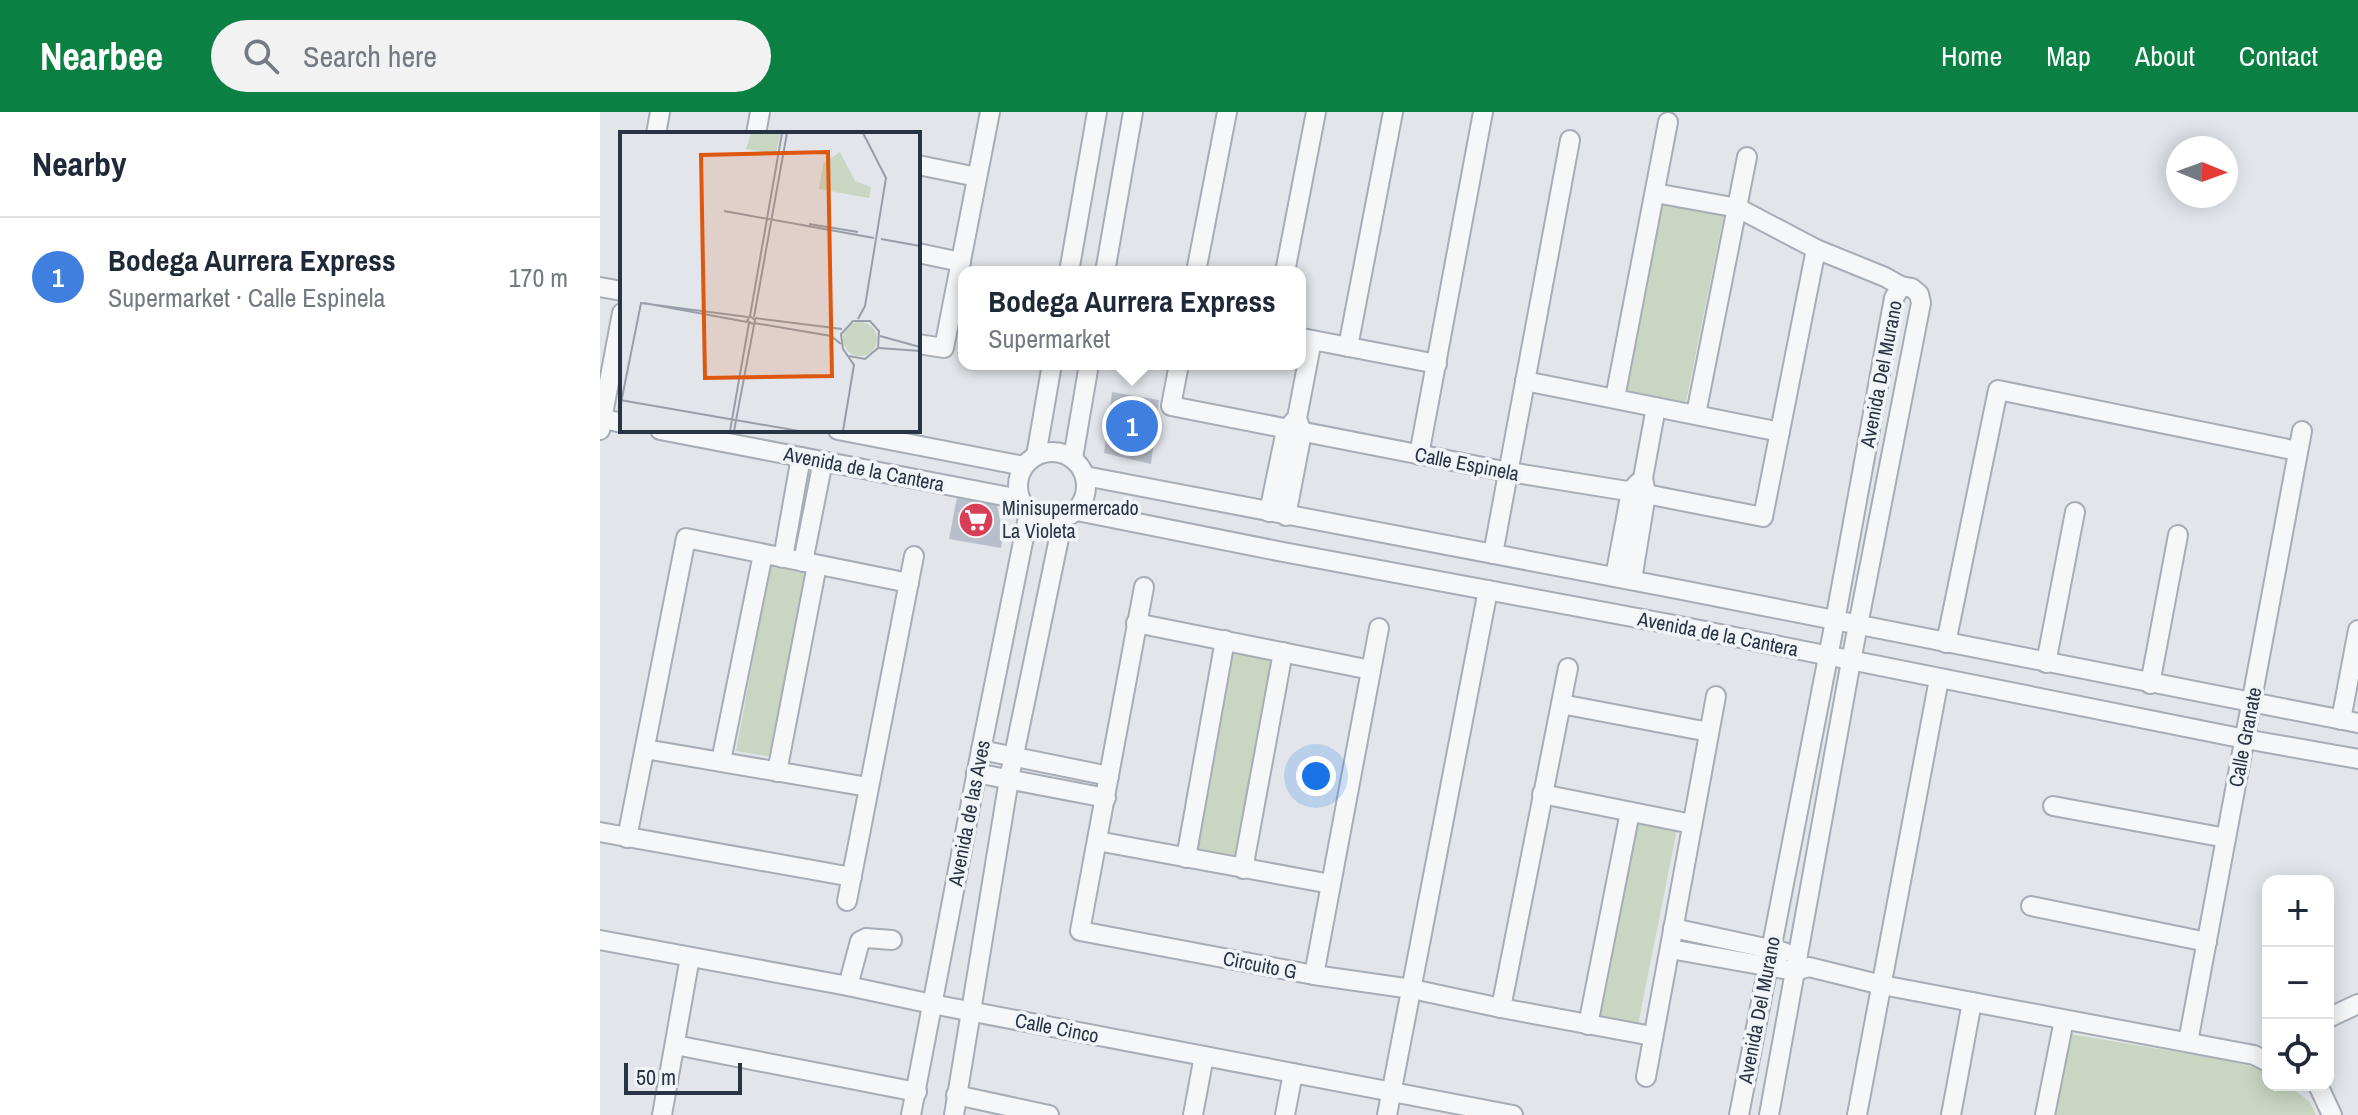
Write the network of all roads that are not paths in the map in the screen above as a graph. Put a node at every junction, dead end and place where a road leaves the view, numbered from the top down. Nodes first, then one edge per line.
1 (660, 112) edge
2 (760, 112) edge
3 (990, 112) edge
4 (1097, 112) edge
5 (1133, 112) edge
6 (1227, 112) edge
7 (1316, 112) edge
8 (1393, 112) edge
9 (1483, 112) edge
10 (1668, 122) dead end
11 (656, 132) edge
12 (759, 132) edge
13 (1570, 140) dead end
14 (1747, 157) dead end
15 (920, 165) edge
16 (977, 177) junction
17 (1655, 193) junction
18 (1738, 208) junction
19 (1816, 249) junction
20 (920, 253) edge
21 (961, 262) junction
22 (960, 266) edge
23 (1070, 266) edge
24 (1106, 266) edge
25 (1197, 266) edge
26 (1286, 266) edge
27 (958, 277) edge
28 (1901, 286) junction
29 (600, 287) edge
30 (620, 291) edge
31 (620, 325) edge
32 (1306, 339) edge
33 (920, 344) edge
34 (1348, 347) junction
35 (1437, 364) junction
36 (1051, 370) edge
37 (1088, 370) edge
38 (1178, 370) edge
39 (1302, 370) edge
40 (1525, 381) junction
41 (610, 385) edge
42 (1615, 398) junction
43 (1656, 407) junction
44 (1696, 414) junction
45 (601, 422) edge
46 (1295, 427) junction
47 (2302, 431) dead end
48 (670, 432) edge
49 (850, 432) edge
50 (1780, 432) junction
51 (2298, 451) junction
52 (1419, 455) junction
53 (801, 457) junction
54 (1073, 458) junction
55 (823, 461) junction
56 (1030, 461) junction
57 (1509, 472) junction
58 (1085, 476) junction
59 (1640, 488) junction
60 (1024, 505) junction
61 (2075, 512) dead end
62 (1278, 514) junction
63 (1070, 515) junction
64 (2178, 535) dead end
65 (763, 554) junction
66 (1493, 554) junction
67 (914, 556) dead end
68 (783, 558) junction
69 (810, 563) junction
70 (1624, 579) junction
71 (909, 583) junction
72 (1144, 587) dead end
73 (1488, 590) junction
74 (1835, 621) junction
75 (1136, 623) junction
76 (1859, 626) junction
77 (1379, 628) dead end
78 (2358, 630) edge
79 (1225, 640) junction
80 (1946, 643) junction
81 (1283, 652) junction
82 (1828, 656) junction
83 (1851, 661) junction
84 (2046, 663) junction
85 (1568, 668) dead end
86 (1371, 670) junction
87 (1939, 679) junction
88 (2150, 684) junction
89 (1716, 696) dead end
90 (1561, 704) junction
91 (2252, 704) junction
92 (2349, 722) edge
93 (1709, 732) junction
94 (2245, 739) junction
95 (645, 749) junction
96 (981, 750) junction
97 (1013, 756) junction
98 (2358, 759) edge
99 (721, 761) junction
100 (777, 772) junction
101 (976, 773) junction
102 (1109, 776) junction
103 (1009, 779) junction
104 (868, 787) junction
105 (1542, 794) junction
106 (1106, 798) junction
107 (2053, 806) dead end
108 (1630, 812) junction
109 (1692, 824) junction
110 (600, 832) edge
111 (627, 838) junction
112 (2226, 838) junction
113 (1097, 841) junction
114 (1186, 858) junction
115 (1243, 869) junction
116 (852, 877) junction
117 (1331, 884) junction
118 (847, 901) dead end
119 (2031, 906) dead end
120 (1673, 928) junction
121 (892, 940) dead end
122 (2207, 942) junction
123 (601, 943) edge
124 (1670, 949) junction
125 (690, 957) junction
126 (1770, 957) junction
127 (1801, 965) junction
128 (1314, 975) junction
129 (1882, 985) junction
130 (848, 986) junction
131 (1412, 989) junction
132 (1972, 1002) junction
133 (932, 1004) junction
134 (2358, 1004) edge
135 (1501, 1008) junction
136 (970, 1011) junction
137 (2334, 1015) edge
138 (2064, 1020) junction
139 (1588, 1025) junction
140 (1652, 1036) junction
141 (2188, 1042) junction
142 (675, 1045) junction
143 (2262, 1055) edge
144 (1204, 1056) junction
145 (1293, 1073) junction
146 (1646, 1077) dead end
147 (2317, 1091) edge
148 (917, 1092) junction
149 (1392, 1092) junction
150 (956, 1095) junction
151 (662, 1115) edge
152 (911, 1115) edge
153 (954, 1115) edge
154 (1049, 1115) edge
155 (1193, 1115) edge
156 (1285, 1115) edge
157 (1387, 1115) edge
158 (1513, 1115) edge
159 (1739, 1115) edge
160 (1769, 1115) edge
161 (1857, 1115) edge
162 (1951, 1115) edge
163 (2045, 1115) edge
164 (2332, 1115) edge

1 - 11 street
2 - 12 street
3 - 16 street
4 - 23 street
5 - 24 street
6 - 25 street
7 - 26 street
8 - 34 street
9 - 35 street
10 - 17 street
13 - 40 street
14 - 18 street
15 - 16 street
16 - 21 street
17 - 18 street
17 - 42 street
18 - 19 street
18 - 44 street
19 - 28 street
19 - 50 street
20 - 21 street
21 - 22 street
27 - 33 street
28 - 74 street, Avenida Del Murano
28 - 76 street, Avenida Del Murano
29 - 30 street
31 - 41 street
32 - 34 street
34 - 35 street
35 - 52 street
36 - 56 street
37 - 54 street
38 - 46 street, Calle Espinela
39 - 46 street
40 - 42 street
40 - 57 street
41 - 45 street
42 - 43 street
43 - 44 street
43 - 59 street
44 - 50 street
46 - 52 street, Calle Espinela
46 - 62 street
47 - 51 street, Calle Granate
48 - 53 street, Avenida de la Cantera
49 - 56 street, Avenida de la Cantera
50 - 59 street, Calle Espinela
51 - 80 street
51 - 91 street, Calle Granate
52 - 57 street, Calle Espinela
53 - 55 street, Avenida de la Cantera
53 - 68 street
54 - 56 street
54 - 58 street
55 - 60 street, Avenida de la Cantera
55 - 69 street
56 - 60 street
57 - 59 street, Calle Espinela
57 - 66 street
58 - 62 street, Avenida de la Cantera
58 - 63 street
59 - 70 street
60 - 63 street
60 - 96 street, Avenida de las Aves
61 - 84 street
62 - 66 street, Avenida de la Cantera
63 - 73 street, Avenida de la Cantera
63 - 97 street, Avenida de las Aves
64 - 88 street
65 - 68 street
65 - 95 street
65 - 99 street
66 - 70 street, Avenida de la Cantera
67 - 71 street
68 - 69 street
69 - 71 street
69 - 100 street
70 - 74 street, Avenida de la Cantera
71 - 104 street
72 - 75 street, Circuito G
73 - 82 street, Avenida de la Cantera
73 - 131 street
74 - 76 street, Avenida de la Cantera
74 - 82 street, Avenida Del Murano
75 - 79 street
75 - 102 street, Circuito G
76 - 80 street, Avenida de la Cantera
76 - 83 street, Avenida Del Murano
77 - 86 street, Circuito G
78 - 92 street
79 - 81 street
79 - 114 street
80 - 84 street, Avenida de la Cantera
81 - 86 street
81 - 115 street
82 - 83 street, Avenida de la Cantera
82 - 126 street, Avenida Del Murano
83 - 87 street, Avenida de la Cantera
83 - 127 street, Avenida Del Murano
84 - 88 street, Avenida de la Cantera
85 - 90 street
86 - 117 street, Circuito G
87 - 94 street, Avenida de la Cantera
87 - 129 street
88 - 91 street, Avenida de la Cantera
89 - 93 street
90 - 93 street
90 - 105 street
91 - 92 street, Avenida de la Cantera
91 - 94 street, Calle Granate
93 - 109 street
94 - 98 street, Avenida de la Cantera
94 - 112 street, Calle Granate
95 - 99 street
95 - 111 street
96 - 97 street
96 - 101 street, Avenida de las Aves
97 - 102 street
97 - 103 street, Avenida de las Aves
99 - 100 street
100 - 104 street
101 - 103 street
101 - 133 street, Avenida de las Aves
102 - 106 street, Circuito G
103 - 106 street
103 - 136 street, Avenida de las Aves
104 - 116 street
105 - 108 street
105 - 135 street
106 - 113 street, Circuito G
107 - 112 street
108 - 109 street
108 - 139 street
109 - 120 street
110 - 111 street
111 - 116 street
112 - 122 street, Calle Granate
113 - 114 street
113 - 128 street, Circuito G
114 - 115 street
115 - 117 street
116 - 118 street
117 - 128 street, Circuito G
119 - 122 street
120 - 124 street
120 - 126 street
121 - 130 street
122 - 141 street, Calle Granate
123 - 125 street, Calle Cinco
124 - 126 street
124 - 140 street
125 - 130 street, Calle Cinco
125 - 142 street
126 - 127 street
126 - 159 street, Avenida Del Murano
127 - 129 street
127 - 160 street, Avenida Del Murano
128 - 131 street
129 - 132 street
129 - 161 street
130 - 133 street, Calle Cinco
131 - 135 street
131 - 149 street
132 - 138 street
132 - 162 street
133 - 136 street, Calle Cinco
133 - 148 street, Avenida de las Aves
134 - 137 street
135 - 139 street
136 - 144 street, Calle Cinco
136 - 150 street, Avenida de las Aves
138 - 141 street
138 - 163 street
139 - 140 street
140 - 146 street
141 - 143 street
142 - 148 street
142 - 151 street
144 - 145 street, Calle Cinco
144 - 155 street
145 - 149 street, Calle Cinco
145 - 156 street
147 - 164 street
148 - 152 street, Avenida de las Aves
149 - 157 street
149 - 158 street, Calle Cinco
150 - 153 street, Avenida de las Aves
150 - 154 street

